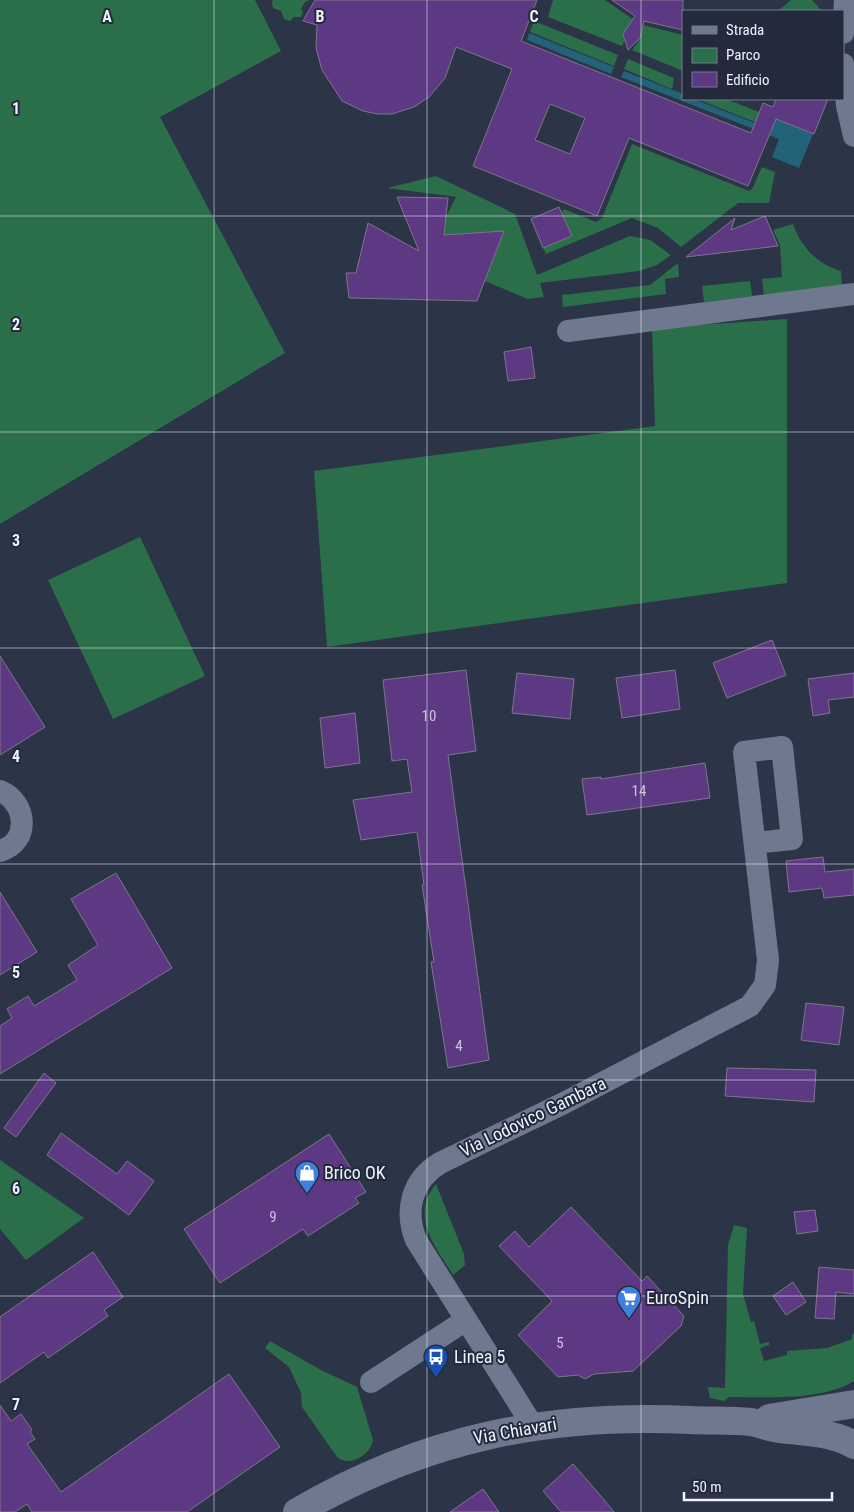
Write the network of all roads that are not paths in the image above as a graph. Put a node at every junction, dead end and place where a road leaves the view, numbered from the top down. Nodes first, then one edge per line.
1 (845, 0) edge
2 (844, 16) edge
3 (844, 74) edge
4 (854, 136) edge
5 (851, 294) edge
6 (568, 331) dead end
7 (0, 791) edge
8 (755, 843) dead end
9 (0, 852) edge
10 (466, 1320) junction
11 (371, 1382) dead end
12 (854, 1404) edge
13 (854, 1411) edge
14 (748, 1422) junction
15 (533, 1426) junction
16 (854, 1444) edge
17 (297, 1512) edge

1 - 2 street
3 - 4 street
5 - 6 street
7 - 9 street
8 - 10 street, Via Lodovico Gambara
10 - 11 street
10 - 15 street, Via Lodovico Gambara
12 - 14 street, Via Chiavari
13 - 16 street
14 - 15 street, Via Chiavari
14 - 16 street, Via Chiavari
15 - 17 street, Via Chiavari

